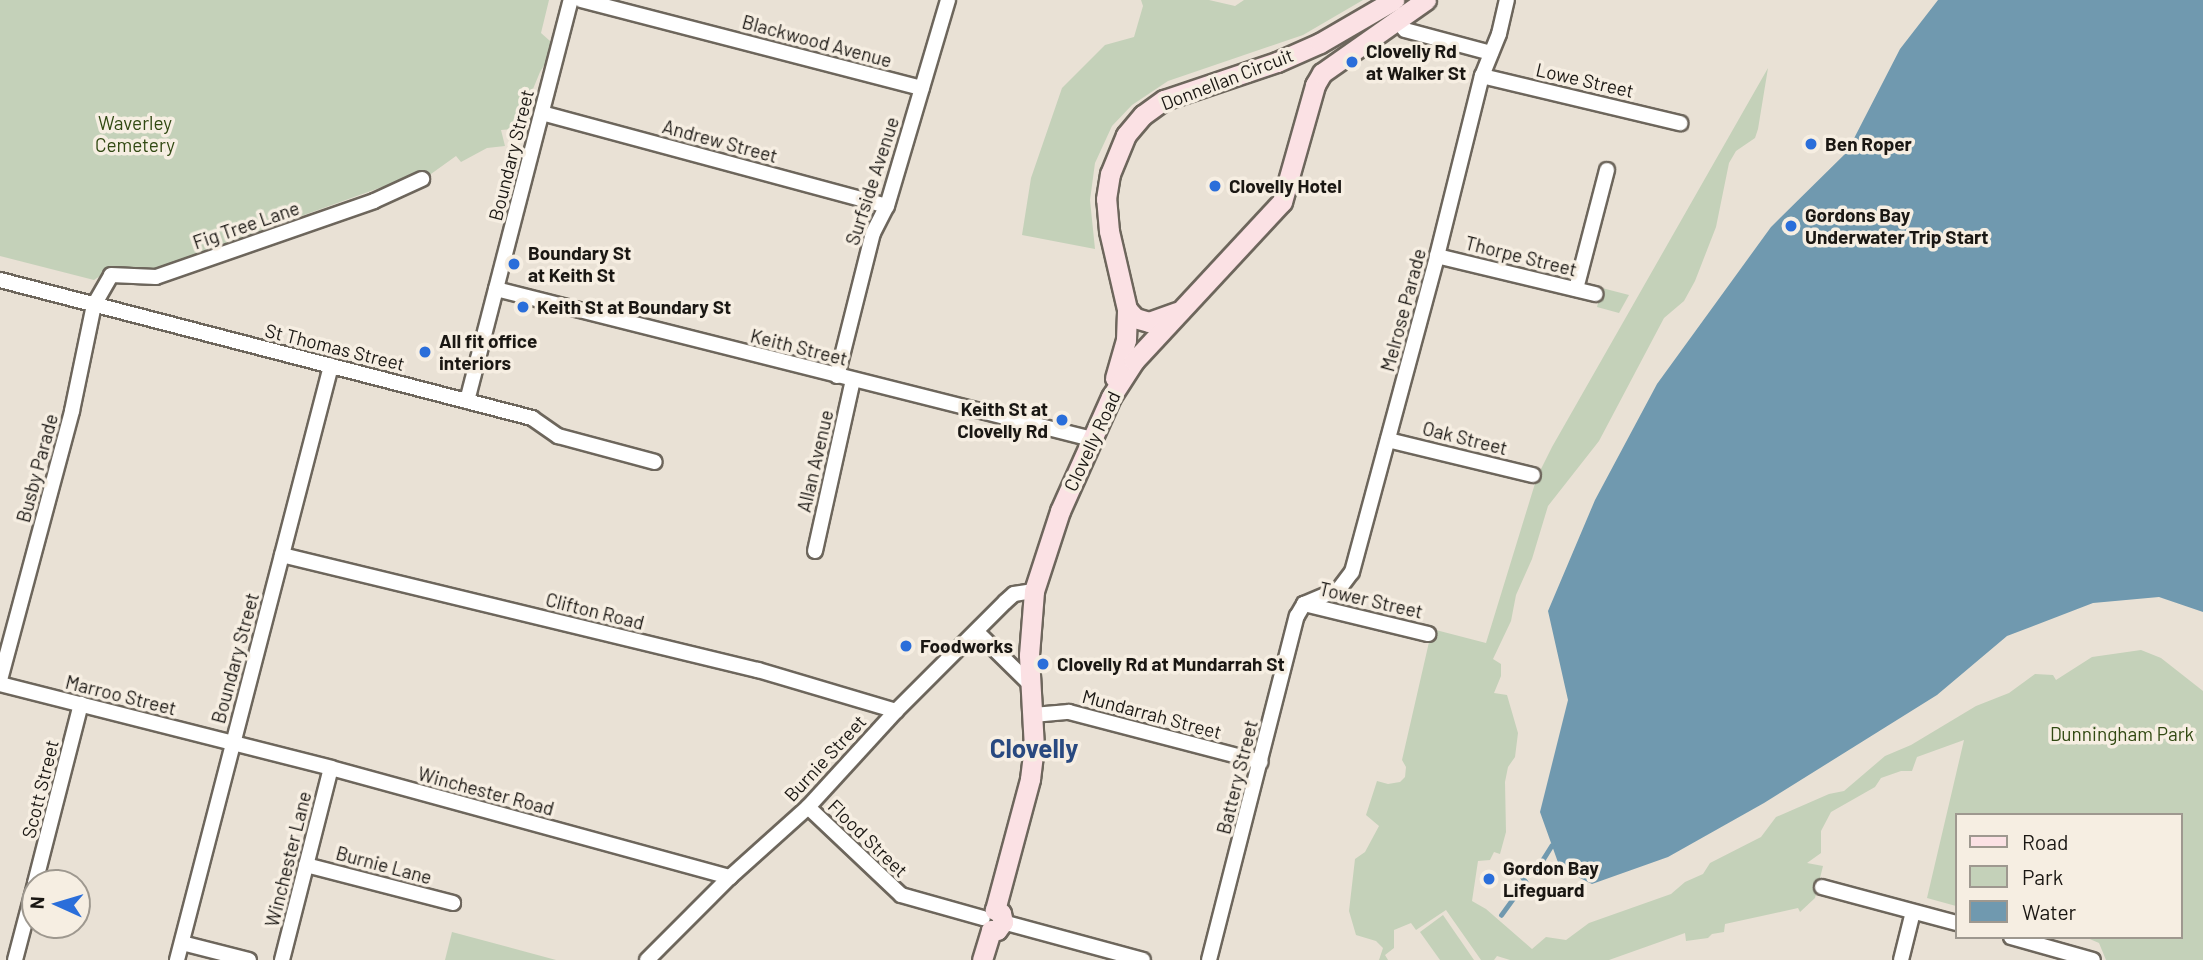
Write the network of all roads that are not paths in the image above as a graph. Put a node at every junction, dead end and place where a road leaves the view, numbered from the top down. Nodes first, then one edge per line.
1 (571, 0) edge
2 (581, 0) edge
3 (948, 0) edge
4 (1426, 0) edge
5 (1507, 0) edge
6 (1393, 9) edge
7 (1491, 53) junction
8 (1482, 76) junction
9 (922, 88) junction
10 (542, 113) junction
11 (1680, 122) dead end
12 (1607, 170) dead end
13 (422, 179) dead end
14 (887, 206) junction
15 (1437, 256) junction
16 (0, 280) edge
17 (496, 289) junction
18 (1576, 289) junction
19 (1595, 294) dead end
20 (94, 305) junction
21 (1128, 309) junction
22 (1180, 309) junction
23 (331, 366) junction
24 (837, 376) junction
25 (853, 380) junction
26 (1111, 397) junction
27 (467, 401) junction
28 (1092, 439) junction
29 (1388, 440) junction
30 (655, 462) dead end
31 (1532, 475) dead end
32 (815, 551) dead end
33 (282, 555) junction
34 (1034, 591) junction
35 (1304, 604) junction
36 (977, 632) junction
37 (1428, 634) dead end
38 (0, 682) edge
39 (1031, 686) junction
40 (81, 705) junction
41 (896, 711) junction
42 (1033, 715) junction
43 (233, 743) junction
44 (1261, 762) junction
45 (331, 768) junction
46 (808, 807) junction
47 (306, 865) junction
48 (39, 869) edge
49 (730, 877) junction
50 (1822, 887) dead end
51 (453, 903) dead end
52 (1913, 912) junction
53 (993, 920) junction
54 (1954, 922) edge
55 (21, 937) edge
56 (2018, 939) edge
57 (182, 943) junction
58 (15, 960) edge
59 (177, 960) edge
60 (249, 960) edge
61 (282, 960) edge
62 (647, 960) edge
63 (982, 960) edge
64 (1143, 960) edge
65 (1209, 960) edge
66 (1901, 960) edge
67 (2093, 960) edge

1 - 10 street, Boundary Street
2 - 9 street, Blackwood Avenue
3 - 9 street, Surfside Avenue
4 - 6 street, Clovelly Road
5 - 7 street, Melrose Parade
6 - 7 street
6 - 21 street, Donnellan Circuit
6 - 22 street, Clovelly Road
7 - 8 street, Melrose Parade
8 - 11 street, Lowe Street
8 - 15 street, Melrose Parade
9 - 14 street, Surfside Avenue
10 - 14 street, Andrew Street
10 - 17 street, Boundary Street
12 - 18 street
13 - 20 street, Fig Tree Lane
14 - 24 street, Surfside Avenue
15 - 18 street, Thorpe Street
15 - 29 street, Melrose Parade
16 - 20 street, St Thomas Street
17 - 24 street, Keith Street
17 - 27 street, Boundary Street
18 - 19 street, Thorpe Street
20 - 23 street, St Thomas Street
20 - 38 street, Busby Parade
21 - 22 street
21 - 26 street, Donnellan Circuit
22 - 26 street, Clovelly Road
23 - 27 street, St Thomas Street
23 - 33 street, Boundary Street
24 - 25 street, Keith Street
25 - 28 street, Keith Street
25 - 32 street, Allan Avenue
26 - 28 street, Clovelly Road
27 - 30 street, St Thomas Street
28 - 34 street, Clovelly Road
29 - 31 street, Oak Street
29 - 35 street, Melrose Parade
33 - 41 street, Clifton Road
33 - 43 street, Boundary Street
34 - 36 street, Burnie Street
34 - 39 street, Clovelly Road
35 - 37 street, Tower Street
35 - 44 street, Battery Street
36 - 39 street
36 - 41 street, Burnie Street
38 - 40 street, Marroo Street
39 - 42 street, Clovelly Road
40 - 43 street, Marroo Street
40 - 48 street, Scott Street
41 - 46 street, Burnie Street
42 - 44 street, Mundarrah Street
42 - 53 street, Clovelly Road
43 - 45 street, Winchester Road
43 - 57 street, Boundary Street
44 - 65 street, Battery Street
45 - 47 street, Winchester Lane
45 - 49 street, Winchester Road
46 - 49 street, Burnie Street
46 - 53 street, Flood Street
47 - 51 street, Burnie Lane
47 - 61 street, Winchester Lane
49 - 62 street, Burnie Street
50 - 52 street
52 - 54 street
52 - 66 street
53 - 63 street, Clovelly Road
53 - 64 street, Flood Street
55 - 58 street, Scott Street
56 - 67 street
57 - 59 street, Boundary Street
57 - 60 street

